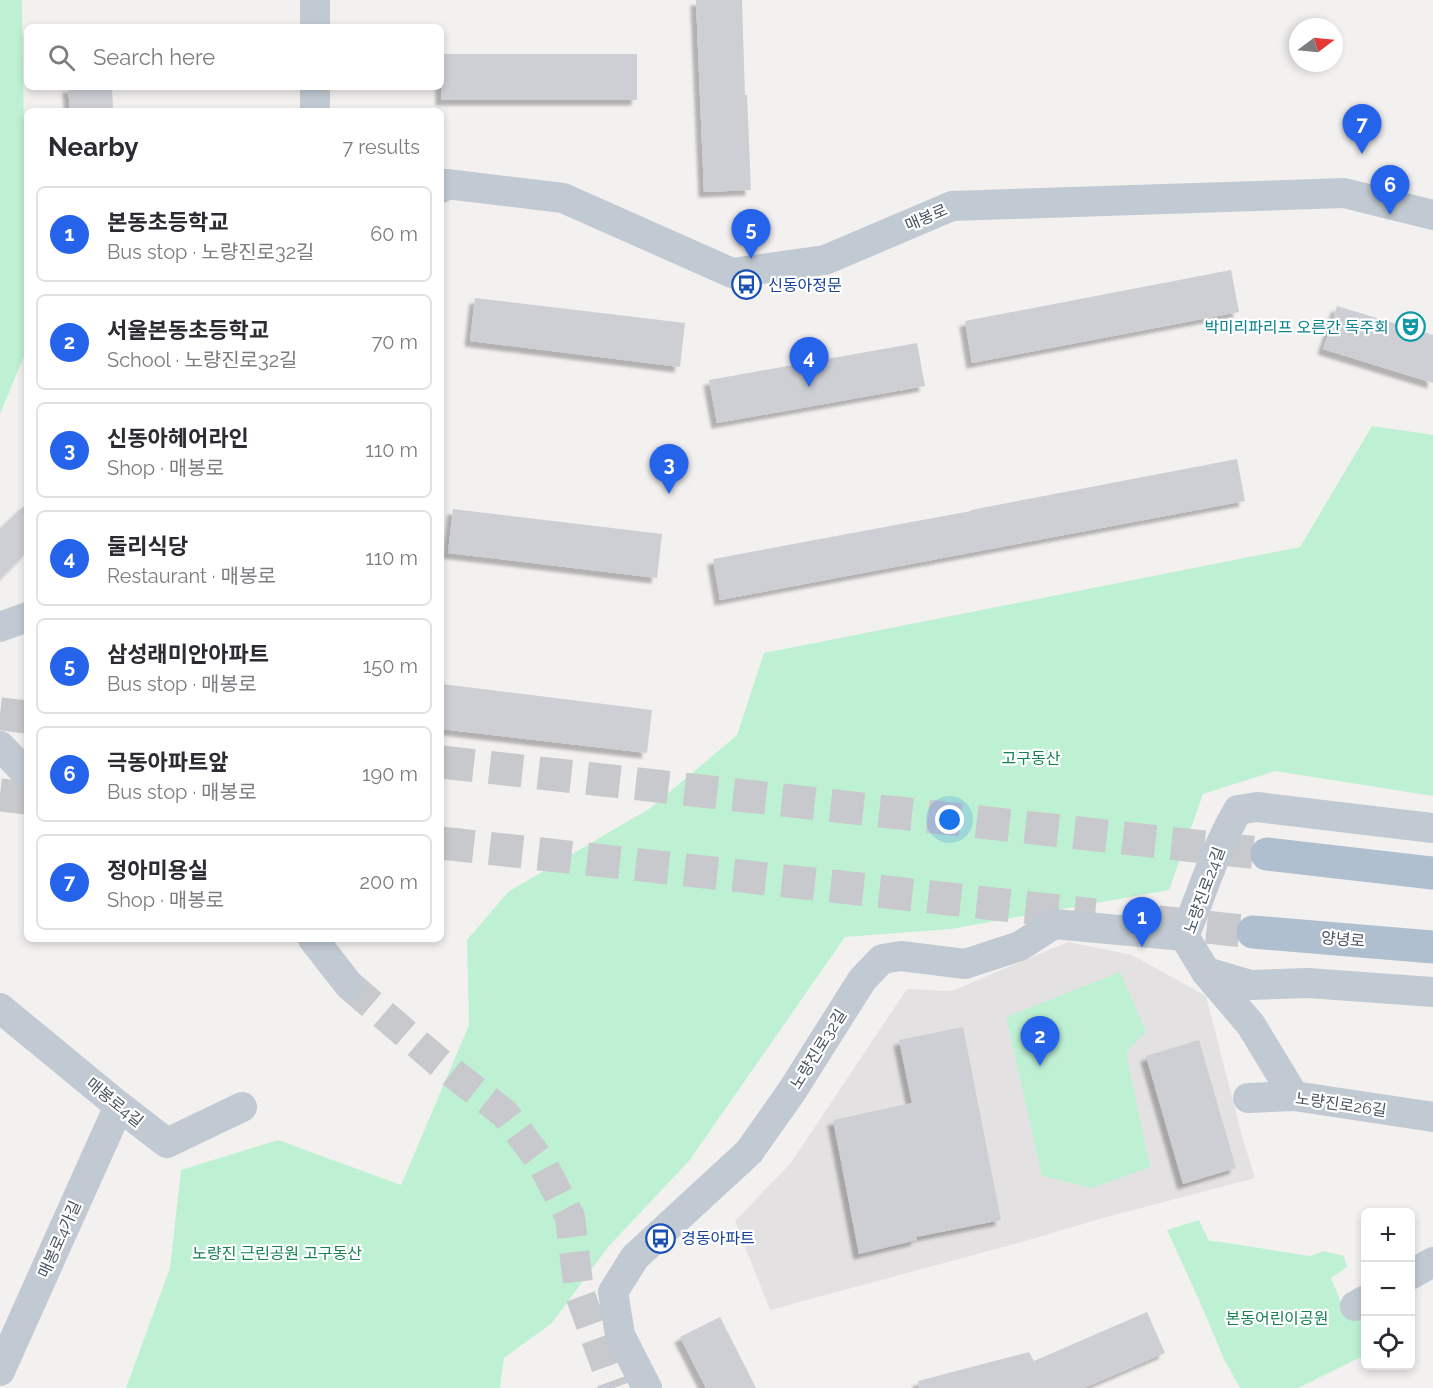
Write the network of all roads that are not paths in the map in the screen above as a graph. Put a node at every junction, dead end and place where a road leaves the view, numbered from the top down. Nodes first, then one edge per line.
1 (315, 0) edge
2 (315, 24) edge
3 (315, 90) edge
4 (315, 108) edge
5 (444, 186) edge
6 (1433, 215) edge
7 (24, 618) edge
8 (0, 627) edge
9 (0, 746) edge
10 (24, 771) edge
11 (1433, 828) edge
12 (1267, 854) tunnel mouth
13 (1433, 873) edge
14 (1253, 932) tunnel mouth
15 (1184, 936) junction
16 (315, 942) edge
17 (1433, 946) edge
18 (1206, 972) junction
19 (350, 985) tunnel mouth
20 (1433, 992) edge
21 (0, 1008) edge
22 (1294, 1096) junction
23 (1248, 1098) dead end
24 (119, 1106) junction
25 (242, 1107) dead end
26 (1433, 1117) edge
27 (1433, 1262) edge
28 (1415, 1272) edge
29 (0, 1371) edge
30 (647, 1388) edge

1 - 2 street
3 - 4 street
5 - 6 street, 매봉로
7 - 8 street
9 - 10 street
11 - 15 street, 노량진로24길
12 - 13 main road
14 - 17 main road, 양녕로
15 - 18 street, 노량진로24길
15 - 30 street, 노량진로32길
16 - 19 street
18 - 20 street
18 - 22 street, 노량진로24길
21 - 24 street, 매봉로4길
22 - 23 street, 노량진로26길
22 - 26 street, 노량진로26길
24 - 25 street, 매봉로4길
24 - 29 street, 매봉로4가길
27 - 28 street

